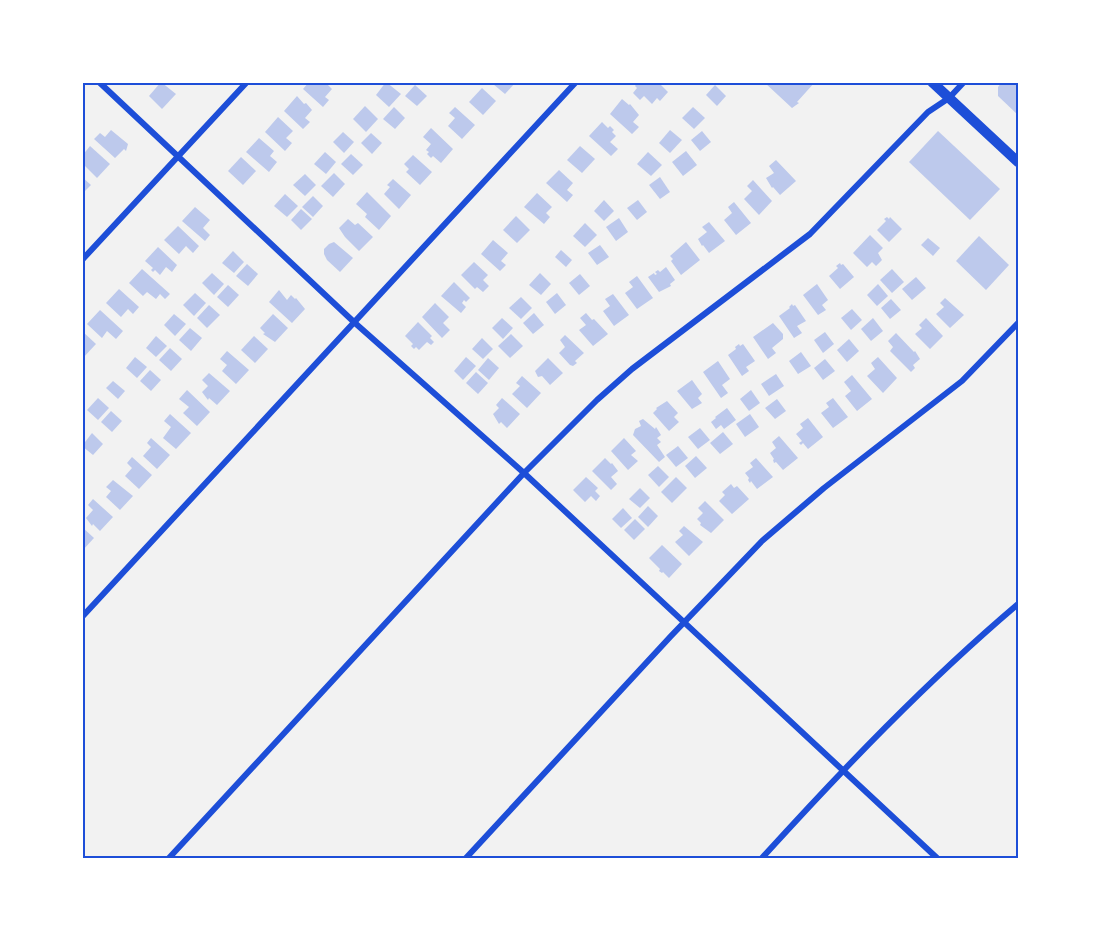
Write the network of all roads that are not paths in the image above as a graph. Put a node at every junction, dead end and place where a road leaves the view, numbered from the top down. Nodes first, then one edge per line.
1 (99, 82) edge
2 (247, 82) edge
3 (576, 82) edge
4 (932, 82) edge
5 (964, 82) edge
6 (949, 98) junction
7 (178, 156) junction
8 (1018, 162) edge
9 (82, 260) edge
10 (355, 322) junction
11 (1018, 323) edge
12 (524, 473) junction
13 (1018, 604) edge
14 (82, 617) edge
15 (683, 622) junction
16 (842, 771) junction
17 (169, 858) edge
18 (466, 858) edge
19 (762, 858) edge
20 (936, 858) edge

1 - 7 street
2 - 7 street
3 - 10 street
4 - 6 main road
5 - 6 street
6 - 8 main road
6 - 12 street
7 - 9 street
7 - 10 street
10 - 12 street
10 - 14 street
11 - 15 street
12 - 15 street
12 - 17 street
13 - 16 street
15 - 16 street
15 - 18 street
16 - 19 street
16 - 20 street

